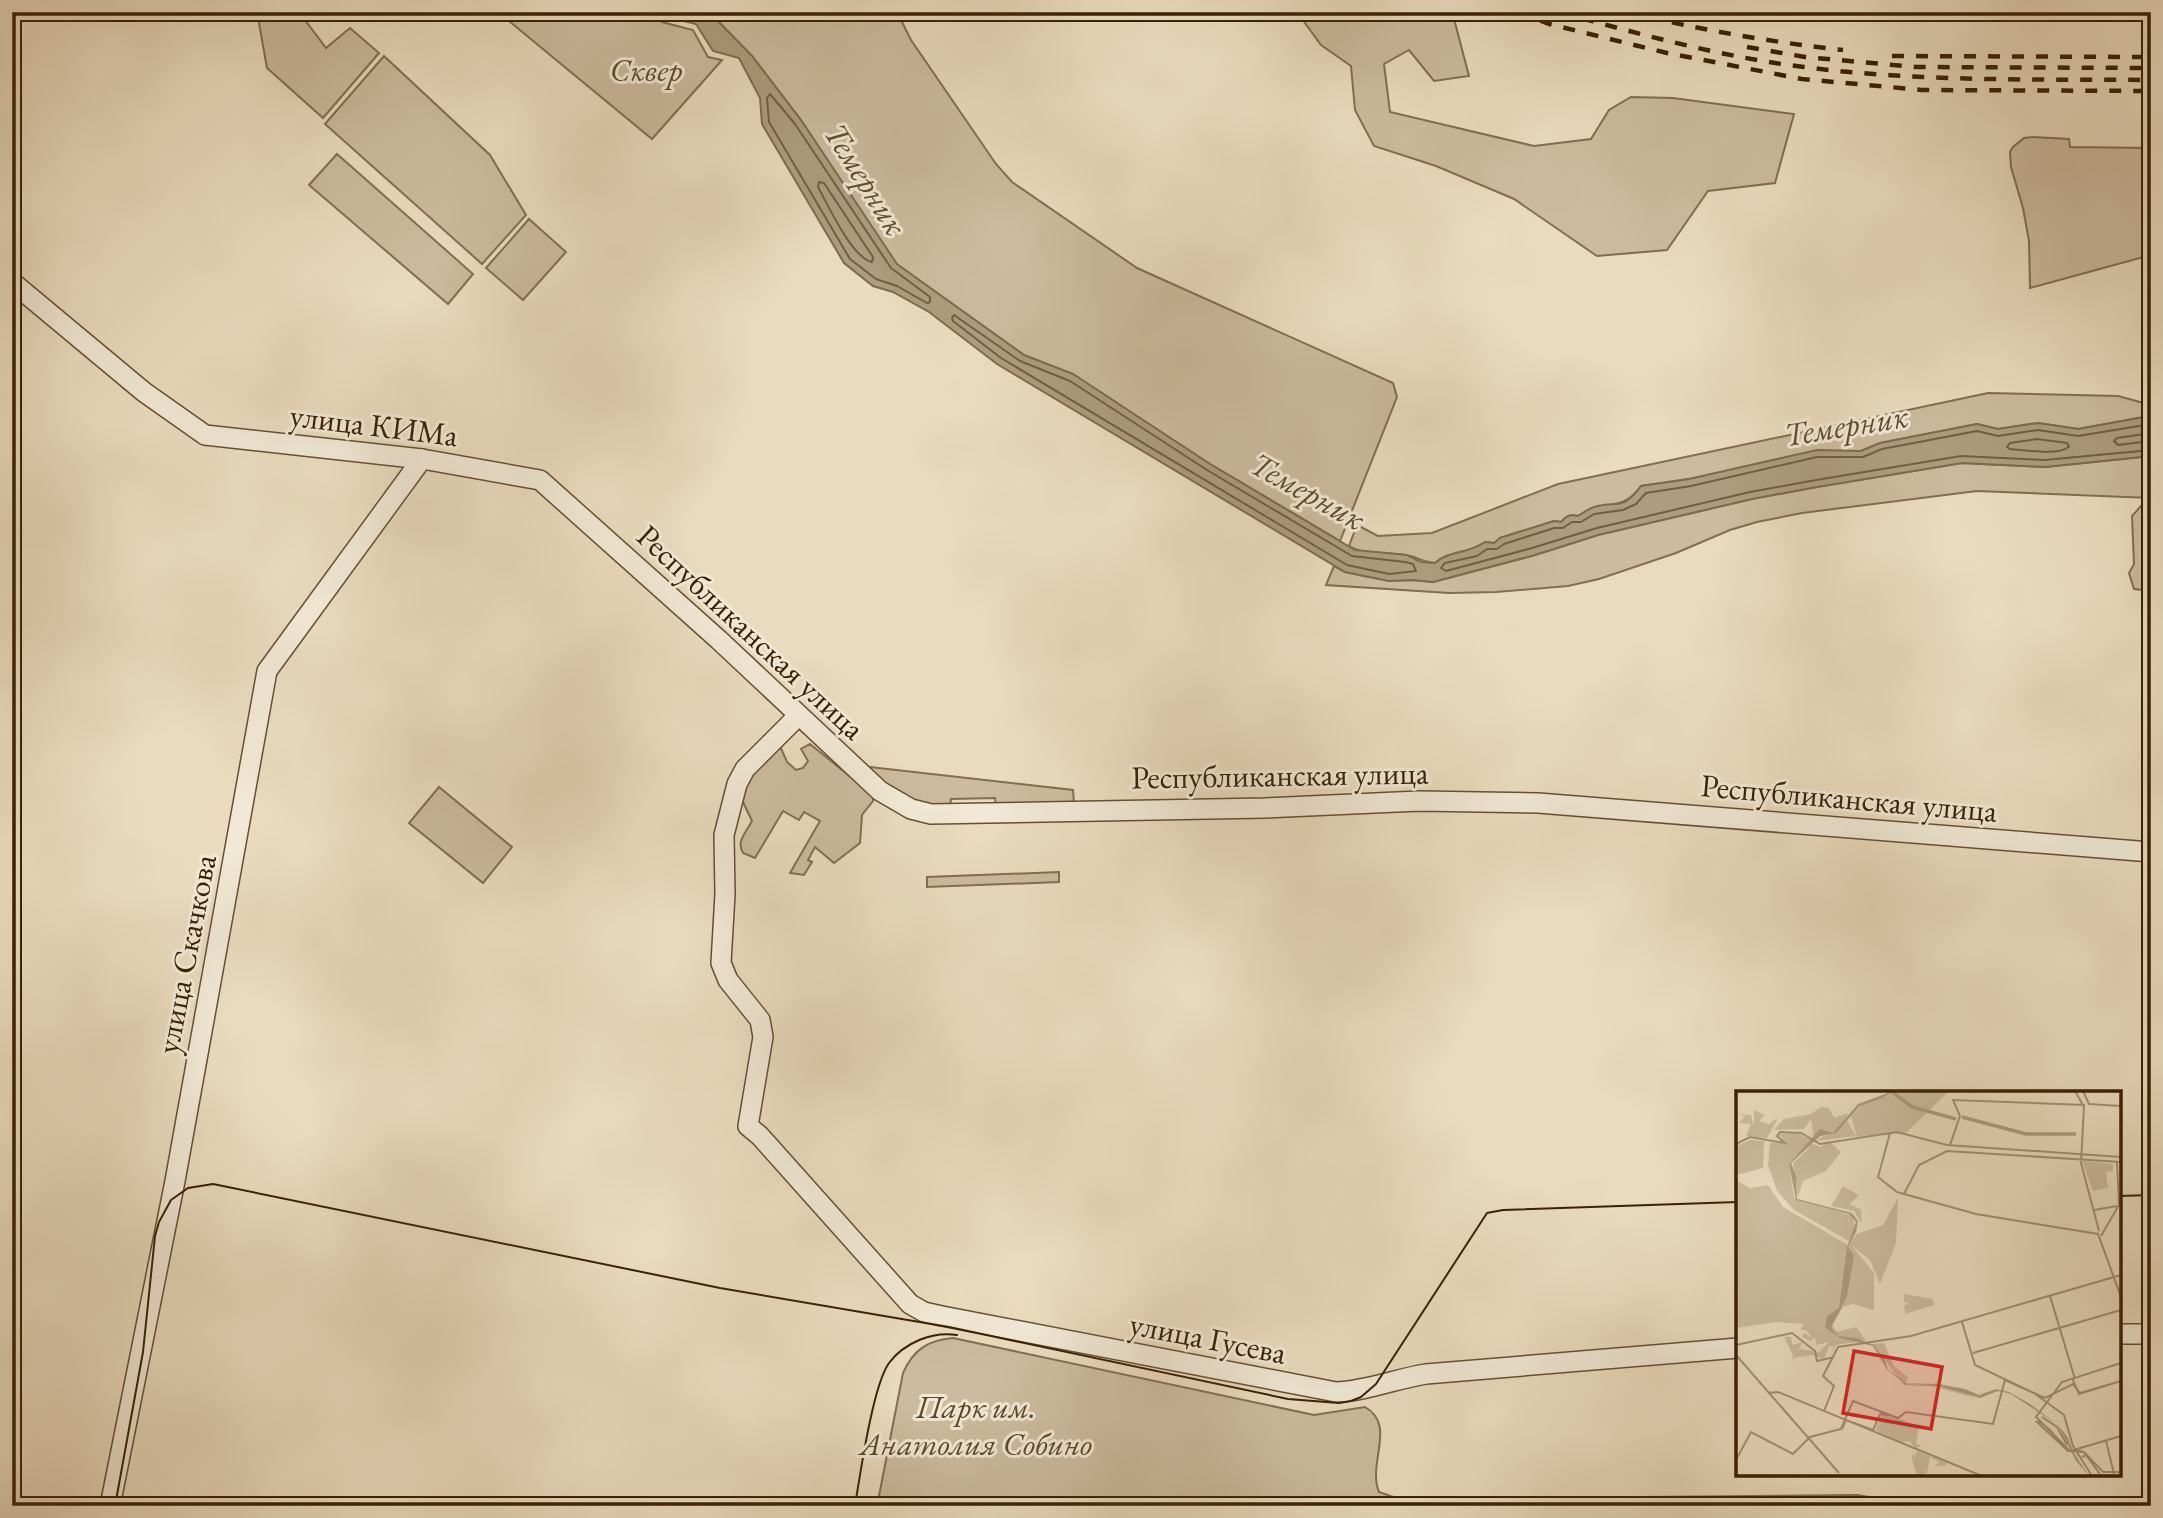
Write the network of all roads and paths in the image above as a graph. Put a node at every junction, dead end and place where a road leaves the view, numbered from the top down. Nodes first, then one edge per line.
1 (12, 282) edge
2 (422, 459) junction
3 (536, 479) joint
4 (798, 716) junction
5 (2151, 852) edge
6 (2121, 1334) edge
7 (2151, 1334) edge
8 (1736, 1348) edge
9 (110, 1506) edge

1 - 2 street, улица КИМа
2 - 3 street, улица КИМа
2 - 9 street, улица Скачкова
3 - 4 street, Республиканская улица
4 - 5 street, Республиканская улица
4 - 8 street, улица Гусева
6 - 7 street

